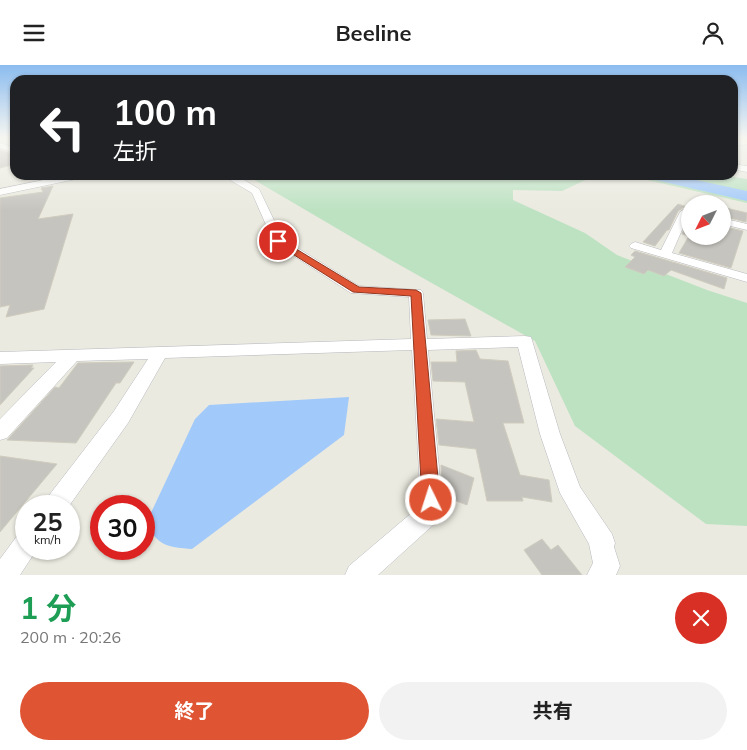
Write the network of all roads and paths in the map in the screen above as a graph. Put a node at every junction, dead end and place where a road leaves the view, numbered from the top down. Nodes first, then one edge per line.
1 (45, 180) edge
2 (237, 180) edge
3 (0, 192) edge
4 (681, 220) edge
5 (731, 223) edge
6 (747, 227) edge
7 (635, 246) dead end
8 (665, 254) junction
9 (747, 265) edge
10 (747, 278) edge
11 (419, 344) junction
12 (160, 353) junction
13 (71, 357) junction
14 (0, 358) edge
15 (0, 432) edge
16 (63, 495) edge
17 (15, 560) edge
18 (4, 575) edge
19 (358, 575) edge
20 (600, 575) edge

1 - 3 street
2 - 11 street
4 - 8 street
5 - 6 street
7 - 8 street
8 - 10 street
9 - 10 street
11 - 12 street
11 - 19 street
11 - 20 street
12 - 13 street
12 - 16 street
13 - 14 street
13 - 15 street
17 - 18 street

